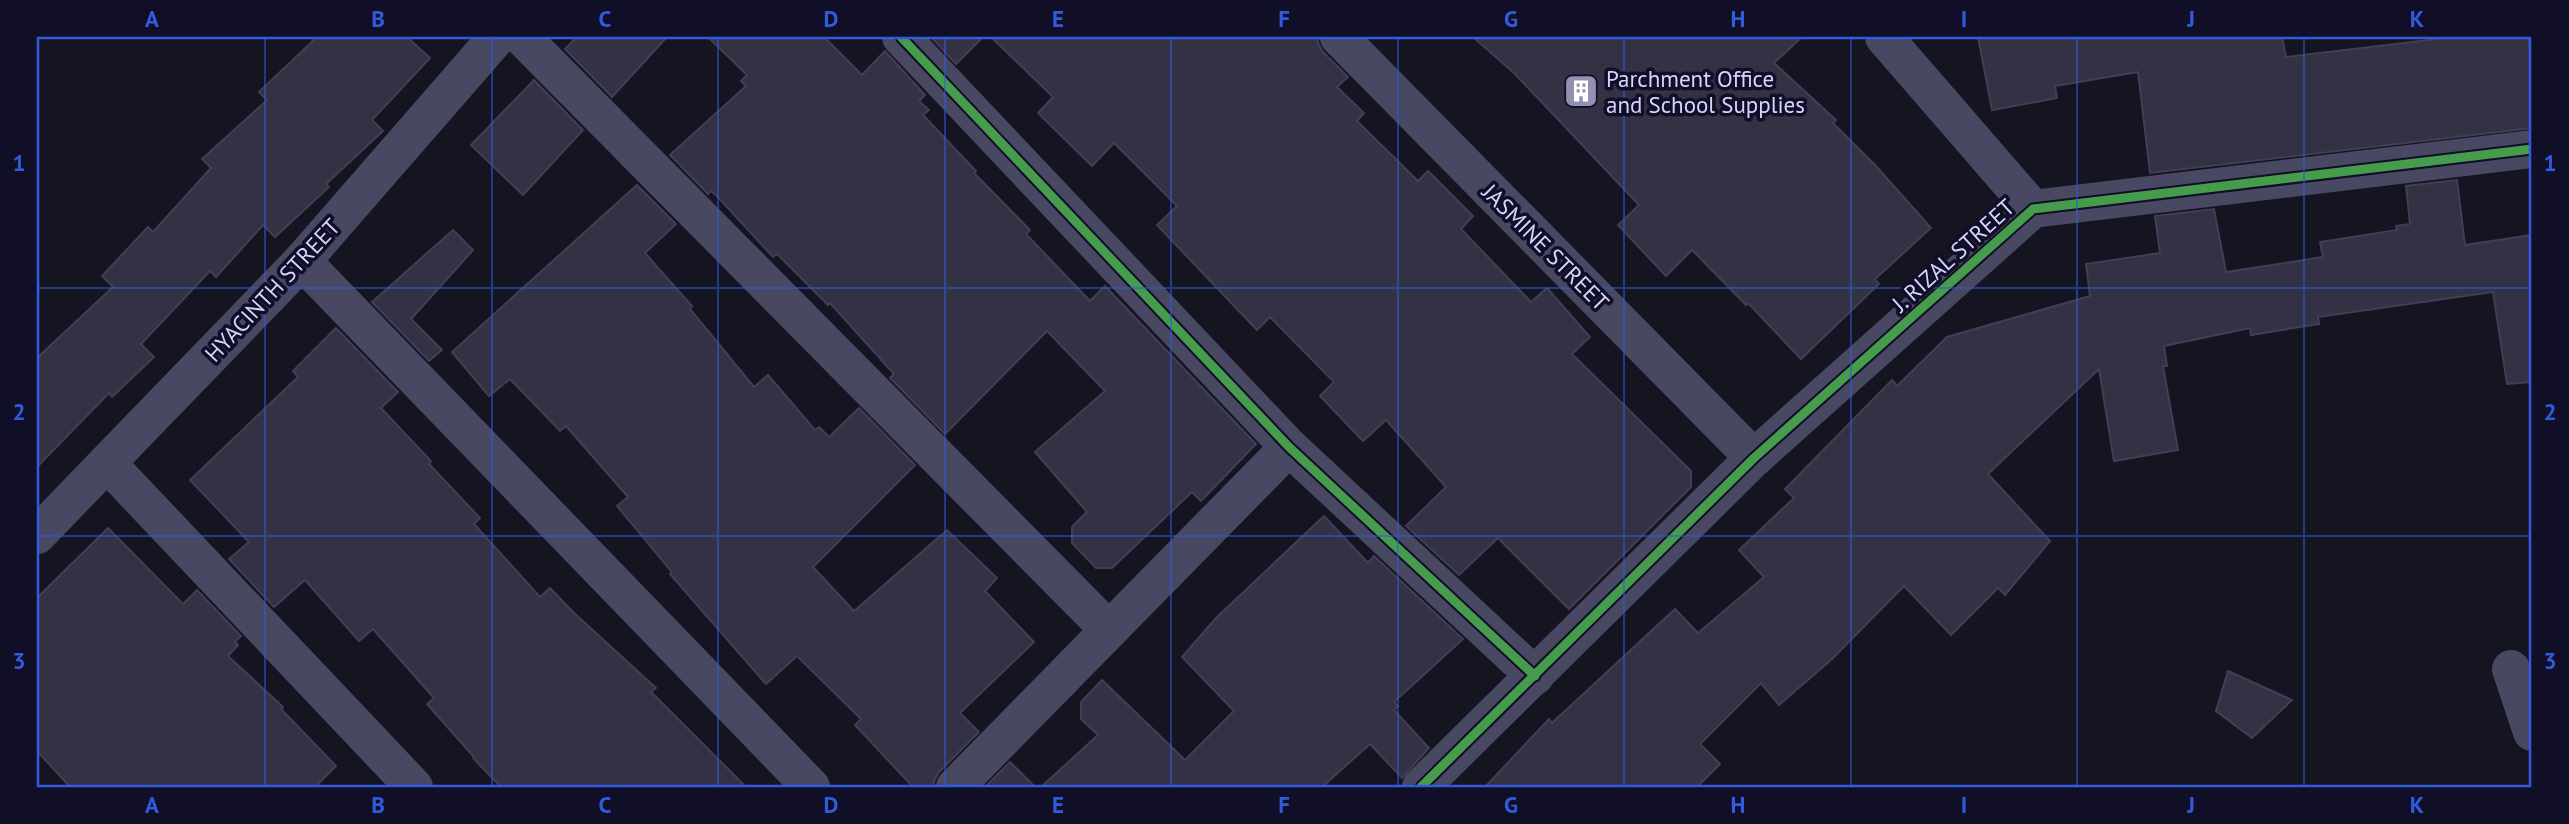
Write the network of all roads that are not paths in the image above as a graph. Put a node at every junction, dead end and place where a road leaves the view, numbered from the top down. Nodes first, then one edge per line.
1 (497, 37) edge
2 (522, 37) edge
3 (901, 37) edge
4 (1339, 37) edge
5 (1884, 37) edge
6 (2532, 149) edge
7 (2033, 209) junction
8 (302, 261) junction
9 (1289, 447) junction
10 (1754, 457) junction
11 (107, 463) junction
12 (37, 535) edge
13 (1109, 631) junction
14 (2511, 668) dead end
15 (1535, 676) junction
16 (2532, 732) edge
17 (414, 787) edge
18 (811, 787) edge
19 (955, 787) edge
20 (1421, 787) edge

1 - 8 street, HYACINTH STREET
2 - 13 street
3 - 9 street
4 - 10 street, JASMINE STREET
5 - 7 street
6 - 7 street, J. RIZAL STREET
7 - 10 street, J. RIZAL STREET
8 - 11 street, HYACINTH STREET
8 - 18 street
9 - 13 street
9 - 15 street
10 - 15 street, J. RIZAL STREET
11 - 12 street, HYACINTH STREET
11 - 17 street
13 - 19 street
14 - 16 street
15 - 20 street, J. RIZAL STREET

